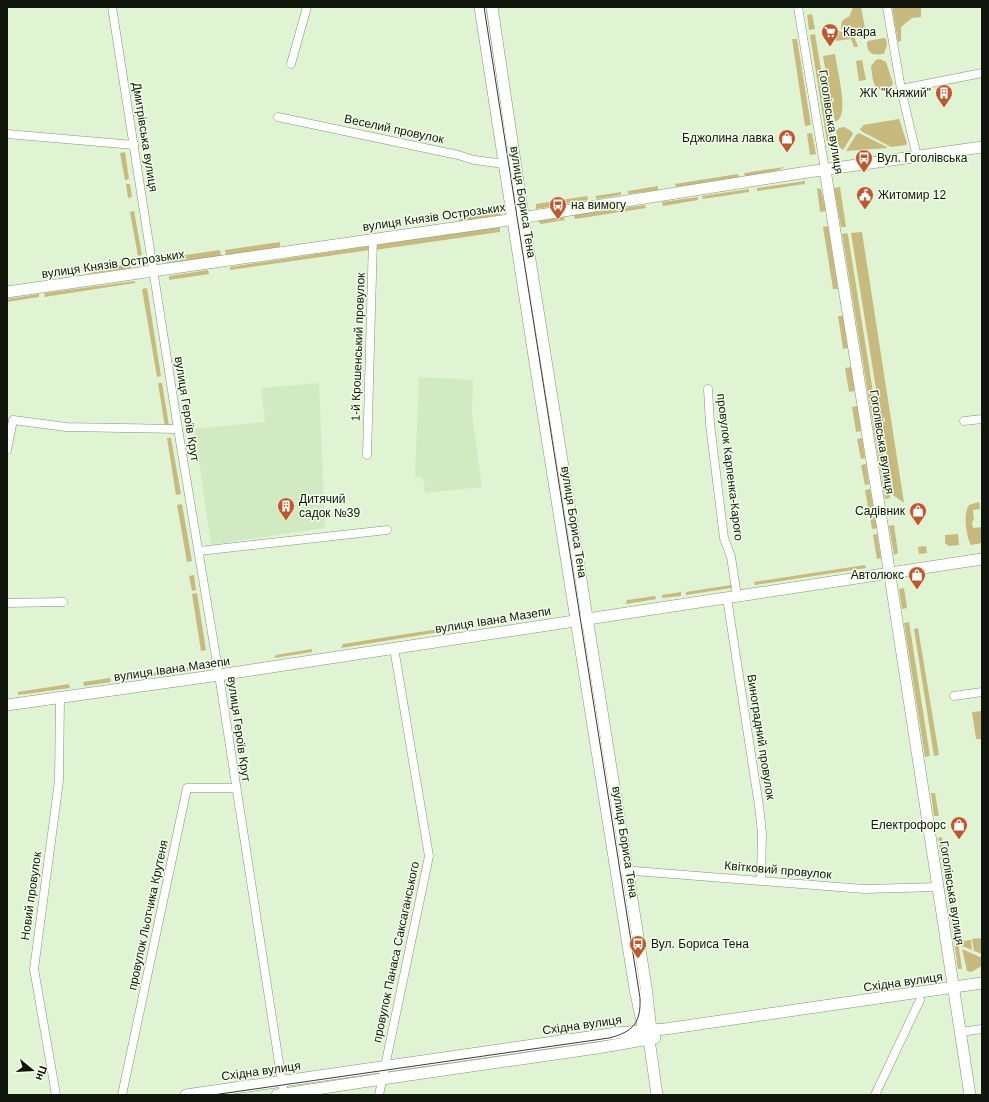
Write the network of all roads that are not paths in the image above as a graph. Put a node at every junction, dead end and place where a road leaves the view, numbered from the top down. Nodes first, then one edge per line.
1 (112, 7) edge
2 (307, 7) edge
3 (480, 7) edge
4 (492, 7) edge
5 (798, 7) edge
6 (887, 7) edge
7 (291, 64) dead end
8 (982, 73) edge
9 (901, 89) junction
10 (278, 117) dead end
11 (7, 134) edge
12 (134, 144) junction
13 (982, 147) edge
14 (917, 157) junction
15 (504, 164) junction
16 (825, 170) junction
17 (518, 218) junction
18 (372, 240) junction
19 (153, 272) junction
20 (7, 292) edge
21 (708, 389) dead end
22 (982, 419) edge
23 (964, 421) dead end
24 (178, 429) junction
25 (7, 450) edge
26 (367, 455) dead end
27 (387, 530) dead end
28 (199, 551) junction
29 (982, 559) edge
30 (890, 574) junction
31 (732, 597) junction
32 (64, 602) dead end
33 (7, 603) edge
34 (582, 619) junction
35 (394, 648) junction
36 (219, 675) junction
37 (982, 692) edge
38 (954, 696) dead end
39 (60, 698) junction
40 (7, 705) edge
41 (236, 788) junction
42 (616, 870) junction
43 (628, 870) junction
44 (761, 880) junction
45 (939, 887) junction
46 (982, 983) edge
47 (982, 990) edge
48 (954, 991) junction
49 (920, 1000) junction
50 (982, 1029) edge
51 (960, 1032) junction
52 (648, 1033) junction
53 (384, 1066) junction
54 (382, 1079) junction
55 (282, 1082) junction
56 (56, 1095) edge
57 (122, 1095) edge
58 (186, 1095) edge
59 (282, 1095) edge
60 (379, 1095) edge
61 (657, 1095) edge
62 (875, 1095) edge
63 (970, 1095) edge

1 - 12 street, Дмитрівська вулиця
2 - 7 street
3 - 15 street, вулиця Бориса Тена
4 - 17 street, вулиця Бориса Тена
5 - 16 street, Гоголівська вулиця
6 - 9 street
8 - 9 street
9 - 14 street
10 - 15 street, Веселий провулок
11 - 12 street
12 - 19 street, Дмитрівська вулиця
13 - 14 street, вулиця Князів Острозьких
14 - 16 street, вулиця Князів Острозьких
15 - 17 street, вулиця Бориса Тена
16 - 17 street, вулиця Князів Острозьких
16 - 30 street, Гоголівська вулиця
17 - 18 street, вулиця Князів Острозьких
17 - 34 street, вулиця Бориса Тена
18 - 19 street, вулиця Князів Острозьких
18 - 26 street, 1-й Крошенський провулок
19 - 20 street, вулиця Князів Острозьких
19 - 24 street, вулиця Героїв Крут
21 - 31 street, провулок Карпенка-Карого
22 - 23 street
24 - 25 street
24 - 28 street, вулиця Героїв Крут
27 - 28 street
28 - 36 street, вулиця Героїв Крут
29 - 30 street, вулиця Івана Мазепи
30 - 31 street, вулиця Івана Мазепи
30 - 45 street, Гоголівська вулиця
31 - 34 street, вулиця Івана Мазепи
31 - 44 street, Виноградний провулок
32 - 33 street
34 - 35 street, вулиця Івана Мазепи
34 - 42 street, вулиця Бориса Тена
34 - 43 street, вулиця Бориса Тена
35 - 36 street, вулиця Івана Мазепи
35 - 53 street, провулок Панаса Саксаганського
36 - 39 street, вулиця Івана Мазепи
36 - 41 street, вулиця Героїв Крут
37 - 38 street
39 - 40 street, вулиця Івана Мазепи
39 - 56 street, Новий провулок
41 - 55 street, вулиця Героїв Крут
41 - 57 street, провулок Льотчика Крутеня
42 - 43 street, Квітковий провулок
42 - 52 street, вулиця Бориса Тена
43 - 44 street, Квітковий провулок
43 - 52 street, вулиця Бориса Тена
44 - 45 street, Квітковий провулок
45 - 48 street, Гоголівська вулиця
46 - 48 street, Східна вулиця
47 - 48 street, Східна вулиця
48 - 49 street, Східна вулиця
48 - 51 street, Гоголівська вулиця
48 - 52 street, Східна вулиця
49 - 52 street, Східна вулиця
49 - 62 street
50 - 51 street
51 - 63 street, Гоголівська вулиця
52 - 53 street, Східна вулиця
52 - 54 street, Східна вулиця
52 - 61 street, вулиця Бориса Тена
53 - 54 street, провулок Панаса Саксаганського
53 - 55 street, Східна вулиця
54 - 59 street, Східна вулиця
54 - 60 street, провулок Панаса Саксаганського
55 - 58 street, Східна вулиця
55 - 59 street, вулиця Героїв Крут

